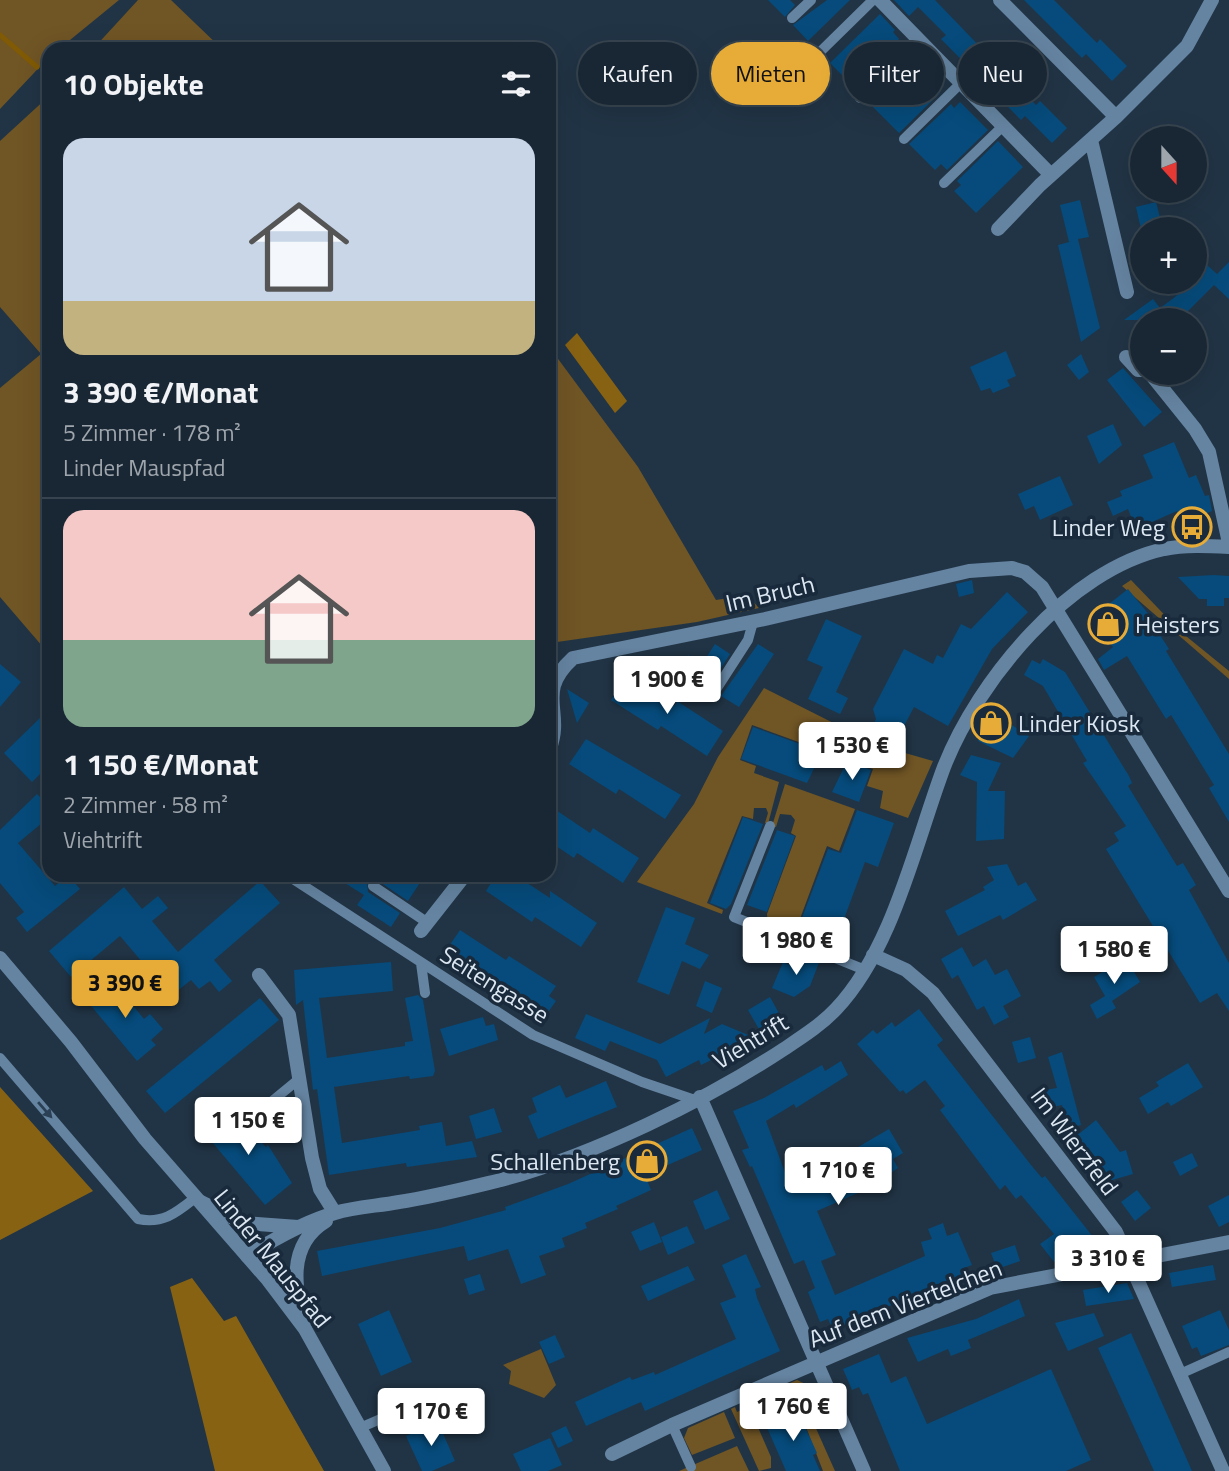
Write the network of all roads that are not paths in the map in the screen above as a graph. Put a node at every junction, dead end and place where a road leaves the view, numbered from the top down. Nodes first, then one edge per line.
1 (811, 0) edge
2 (873, 0) edge
3 (880, 0) edge
4 (1000, 0) edge
5 (1212, 0) edge
6 (792, 18) dead end
7 (919, 40) joint
8 (830, 42) edge
9 (958, 80) edge
10 (958, 86) edge
11 (982, 105) edge
12 (1115, 117) junction
13 (1003, 126) junction
14 (904, 139) dead end
15 (1091, 140) junction
16 (1051, 175) junction
17 (944, 183) dead end
18 (998, 229) dead end
19 (1127, 292) dead end
20 (1126, 357) dead end
21 (1130, 360) edge
22 (1160, 385) edge
23 (1229, 545) edge
24 (1056, 611) junction
25 (753, 622) junction
26 (556, 677) edge
27 (715, 691) dead end
28 (770, 825) dead end
29 (298, 882) edge
30 (459, 882) edge
31 (373, 886) dead end
32 (1229, 891) edge
33 (424, 927) joint
34 (873, 955) junction
35 (0, 958) edge
36 (421, 963) junction
37 (865, 970) junction
38 (260, 975) dead end
39 (425, 993) dead end
40 (0, 1058) edge
41 (299, 1079) junction
42 (697, 1098) junction
43 (265, 1107) dead end
44 (195, 1198) junction
45 (339, 1213) junction
46 (299, 1227) junction
47 (1229, 1242) edge
48 (247, 1256) junction
49 (1130, 1259) junction
50 (305, 1329) junction
51 (1229, 1352) edge
52 (817, 1362) junction
53 (1180, 1374) junction
54 (438, 1394) dead end
55 (672, 1425) junction
56 (362, 1427) junction
57 (612, 1454) dead end
58 (1229, 1466) edge
59 (691, 1467) dead end
60 (384, 1471) edge
61 (864, 1471) edge
62 (1223, 1471) edge

1 - 6 lane
2 - 8 lane
3 - 7 street
4 - 12 street
5 - 12 street
7 - 9 street
10 - 14 lane
11 - 13 street
12 - 15 street
13 - 16 street
13 - 17 lane
15 - 16 street
15 - 19 street
16 - 18 street
20 - 21 street
22 - 23 street
23 - 24 street, Viehtrift
24 - 25 street, Im Bruch
24 - 32 street
24 - 34 street, Viehtrift
25 - 26 street, Im Bruch
25 - 27 lane
28 - 37 lane
29 - 36 lane, Seitengasse
30 - 33 street
31 - 33 lane
34 - 37 street, Viehtrift
34 - 49 street, Im Wierzfeld
35 - 44 street, Linder Mauspfad
36 - 39 lane
36 - 42 lane, Seitengasse
37 - 42 street, Viehtrift
38 - 41 street
40 -> 44 lane
41 - 43 lane
41 - 45 street
42 - 45 street, Viehtrift
42 - 52 street
44 - 46 street, Viehtrift
44 - 48 street, Linder Mauspfad
45 - 46 street, Viehtrift
45 - 50 street, Viehtrift
46 - 48 street, Viehtrift
47 - 49 street, Auf dem Viertelchen
48 - 50 street, Linder Mauspfad
49 - 52 street, Auf dem Viertelchen
49 - 53 street, Im Wierzfeld
50 - 56 street, Linder Mauspfad
51 - 53 lane
52 - 55 street, Auf dem Viertelchen
52 - 61 street
53 - 62 street, Im Wierzfeld
54 - 56 lane
55 - 57 street, Auf dem Viertelchen
55 - 59 lane
56 - 60 street, Linder Mauspfad
58 - 62 lane

